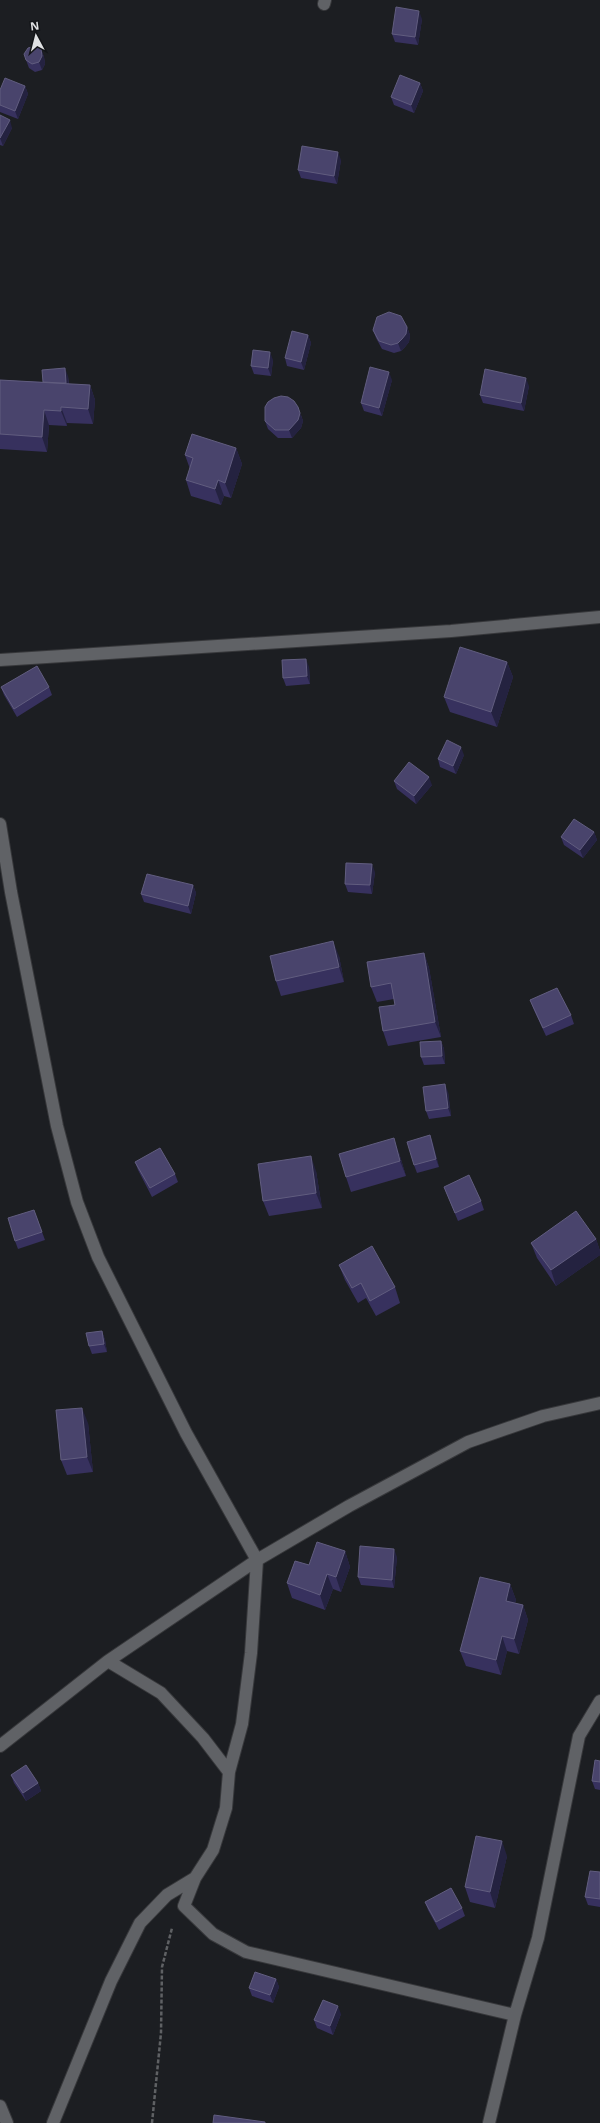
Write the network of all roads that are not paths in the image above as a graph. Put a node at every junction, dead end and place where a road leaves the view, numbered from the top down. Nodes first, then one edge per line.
1 (600, 617) edge
2 (0, 660) edge
3 (0, 824) edge
4 (600, 1403) edge
5 (257, 1560) junction
6 (108, 1661) junction
7 (600, 1700) edge
8 (0, 1746) edge
9 (229, 1772) junction
10 (195, 1878) junction
11 (515, 2015) junction
12 (0, 2106) edge
13 (7, 2123) edge
14 (52, 2123) edge
15 (489, 2123) edge

1 - 2 street
3 - 5 street
4 - 5 street
5 - 6 street
5 - 9 street
6 - 8 street
6 - 9 street
7 - 11 street
9 - 10 street
10 - 11 street
10 - 14 street
11 - 15 street
12 - 13 street

